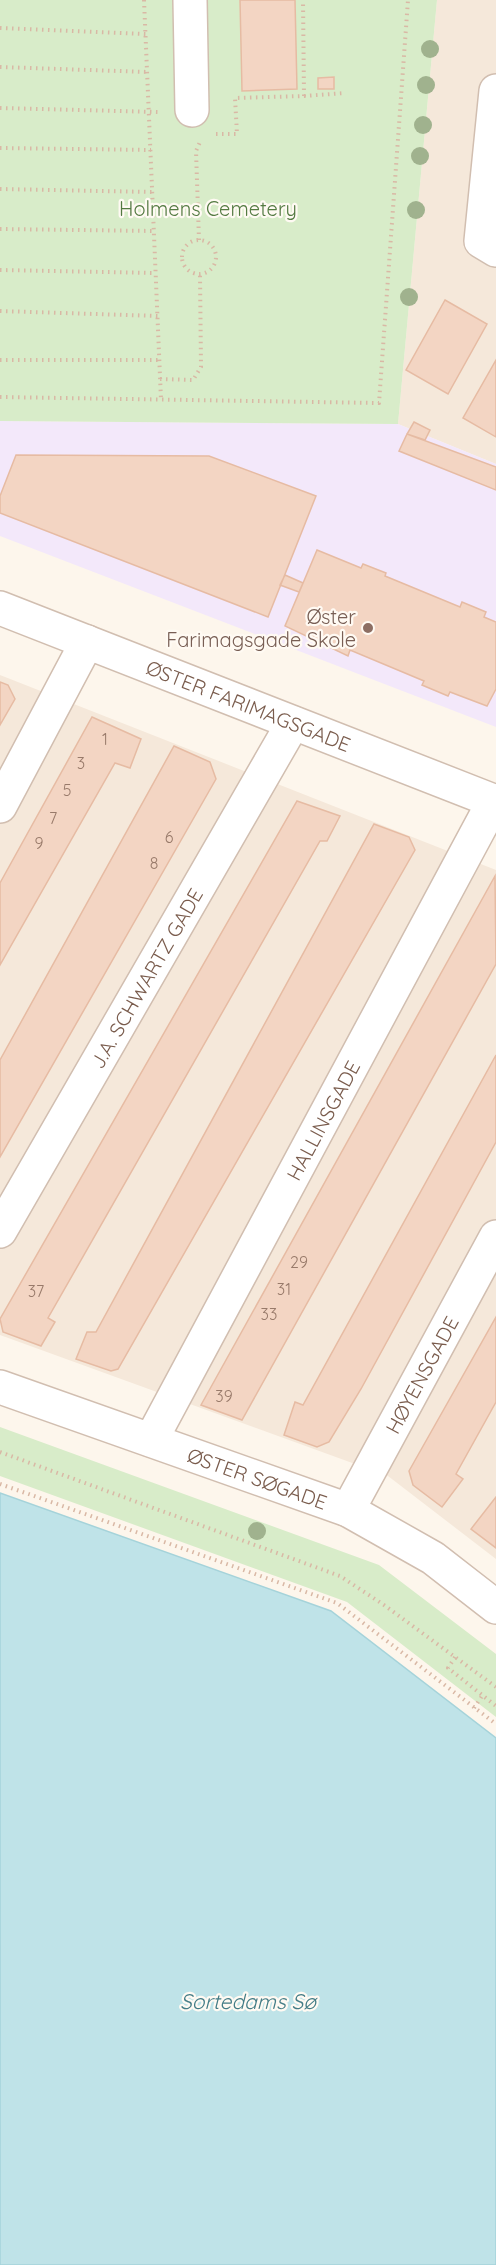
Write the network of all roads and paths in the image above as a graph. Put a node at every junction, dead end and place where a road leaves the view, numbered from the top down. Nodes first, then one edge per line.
1 (144, 0) edge
2 (190, 0) edge
3 (303, 0) edge
4 (408, 0) edge
5 (0, 28) edge
6 (146, 33) junction
7 (0, 67) edge
8 (147, 72) junction
9 (496, 91) edge
10 (345, 93) dead end
11 (304, 96) junction
12 (0, 108) edge
13 (149, 112) junction
14 (196, 124) junction
15 (212, 135) dead end
16 (0, 148) edge
17 (151, 150) junction
18 (0, 189) edge
19 (152, 192) junction
20 (0, 229) edge
21 (154, 231) junction
22 (199, 240) junction
23 (496, 250) edge
24 (0, 270) edge
25 (156, 273) junction
26 (200, 275) junction
27 (0, 311) edge
28 (158, 316) junction
29 (0, 360) edge
30 (159, 360) junction
31 (160, 379) junction
32 (0, 397) edge
33 (161, 400) junction
34 (0, 608) edge
35 (87, 642) junction
36 (292, 723) junction
37 (495, 802) edge
38 (0, 806) edge
39 (0, 1231) edge
40 (496, 1238) edge
41 (0, 1387) edge
42 (151, 1440) junction
43 (0, 1452) edge
44 (0, 1484) edge
45 (348, 1510) junction
46 (496, 1607) edge
47 (455, 1657) junction
48 (496, 1687) edge
49 (482, 1696) junction
50 (496, 1707) edge
51 (474, 1708) junction
52 (496, 1724) edge

1 - 6 path
2 - 14 street
3 - 11 path
4 - 33 path
5 - 6 path
6 - 8 path
7 - 8 path
8 - 13 path
9 - 23 street
10 - 11 path
11 - 15 path
12 - 13 path
13 - 14 path
13 - 17 path
14 - 22 path
16 - 17 path
17 - 19 path
18 - 19 path
19 - 21 path
20 - 21 path
21 - 25 path
22 - 26 path
22 - 26 path
24 - 25 path
25 - 28 path
26 - 31 path
27 - 28 path
28 - 30 path
29 - 30 path
30 - 31 path
31 - 33 path
32 - 33 path
34 - 35 street, ØSTER FARIMAGSGADE
35 - 36 street, ØSTER FARIMAGSGADE
35 - 38 street
36 - 37 street, ØSTER FARIMAGSGADE
36 - 39 street, J.A. SCHWARTZ GADE
37 - 42 street, HALLINSGADE
40 - 45 street, HØYENSGADE
41 - 42 street, ØSTER SØGADE
42 - 45 street, ØSTER SØGADE
43 - 47 path
44 - 51 path
45 - 46 street, ØSTER SØGADE
47 - 48 path
47 - 49 path
49 - 50 path
49 - 51 path
51 - 52 path

